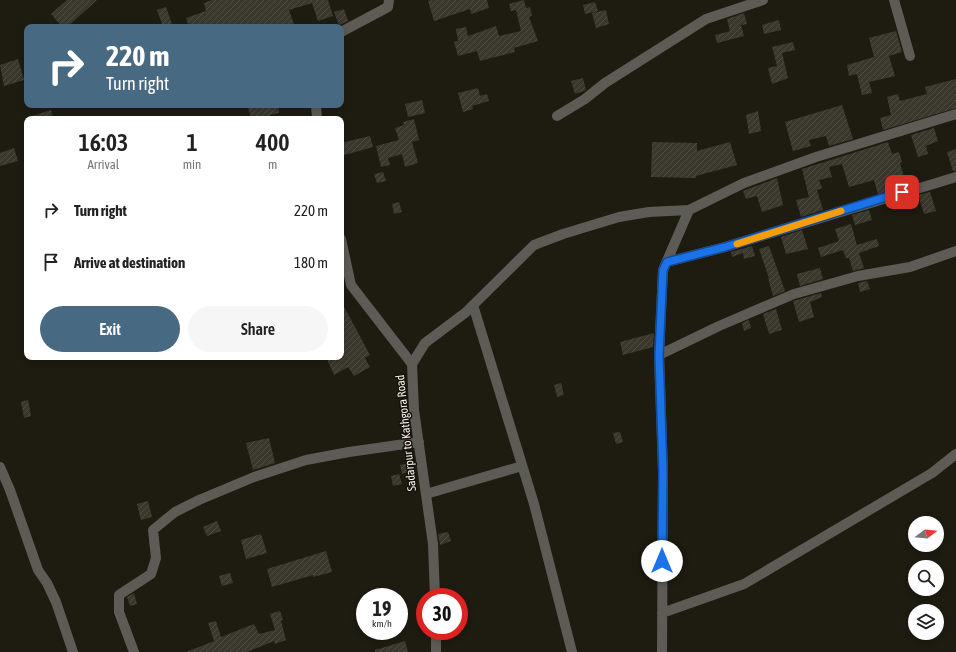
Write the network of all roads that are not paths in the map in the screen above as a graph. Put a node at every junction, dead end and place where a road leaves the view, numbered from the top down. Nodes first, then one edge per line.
1 (389, 0) edge
2 (763, 0) edge
3 (894, 0) edge
4 (344, 30) edge
5 (910, 56) dead end
6 (956, 114) edge
7 (557, 116) dead end
8 (956, 177) edge
9 (690, 210) junction
10 (956, 251) edge
11 (344, 253) edge
12 (667, 262) junction
13 (473, 305) junction
14 (659, 355) junction
15 (412, 364) junction
16 (419, 442) junction
17 (956, 454) edge
18 (522, 466) junction
19 (0, 467) edge
20 (426, 494) junction
21 (435, 588) edge
22 (662, 613) junction
23 (436, 640) edge
24 (73, 652) edge
25 (134, 652) edge
26 (436, 652) edge
27 (572, 652) edge
28 (662, 652) edge

1 - 4 street
2 - 7 street
3 - 5 street
6 - 9 street
8 - 12 street
9 - 12 street
9 - 13 street
10 - 14 street
11 - 15 street, Sadarpur to Kathgora Road
12 - 14 street
13 - 15 street
13 - 18 street
14 - 22 street
15 - 16 street, Sadarpur to Kathgora Road
16 - 20 street, Sadarpur to Kathgora Road
16 - 25 street
17 - 22 street
18 - 20 street
18 - 27 street
19 - 24 street
20 - 21 street, Sadarpur to Kathgora Road
22 - 28 street
23 - 26 street

